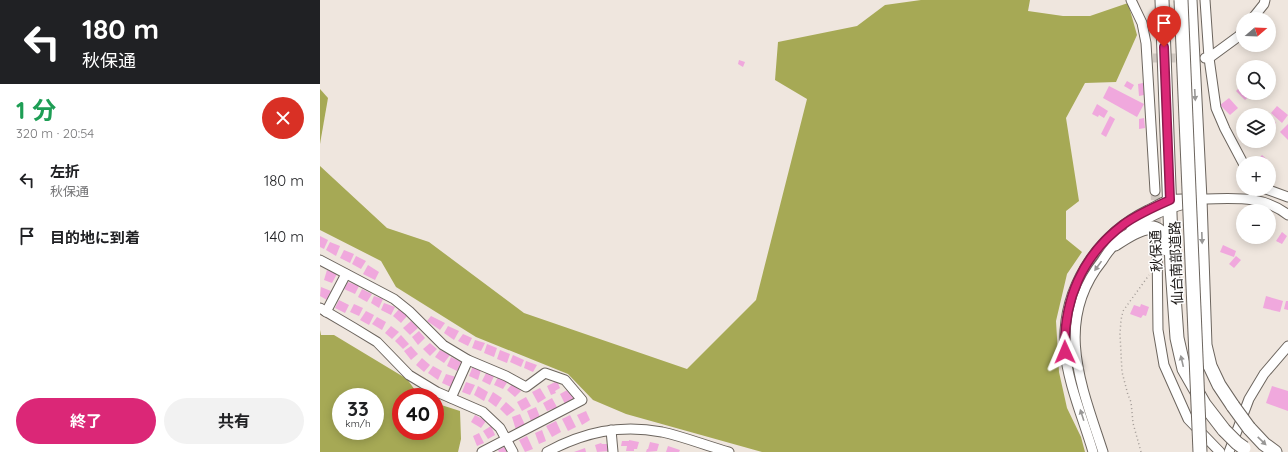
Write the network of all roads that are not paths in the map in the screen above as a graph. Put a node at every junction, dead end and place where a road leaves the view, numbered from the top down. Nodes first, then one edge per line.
1 (1132, 0) edge
2 (1162, 0) edge
3 (1181, 0) edge
4 (1190, 0) edge
5 (1205, 0) edge
6 (1265, 0) edge
7 (1258, 12) edge
8 (1236, 38) edge
9 (1206, 58) junction
10 (1239, 156) edge
11 (1155, 191) tunnel mouth
12 (1276, 193) edge
13 (1288, 197) edge
14 (1200, 199) junction
15 (1170, 204) junction
16 (1288, 215) edge
17 (1114, 244) junction
18 (1157, 244) tunnel mouth
19 (320, 260) edge
20 (346, 274) junction
21 (1174, 306) junction
22 (323, 310) edge
23 (1288, 347) edge
24 (468, 360) junction
25 (451, 398) junction
26 (611, 430) junction
27 (507, 439) junction
28 (1247, 450) edge
29 (482, 452) edge
30 (513, 452) edge
31 (547, 452) edge
32 (613, 452) edge
33 (729, 452) edge
34 (1093, 452) edge
35 (1103, 452) edge
36 (1200, 452) edge
37 (1220, 452) edge
38 (1229, 452) edge
39 (1275, 452) edge

1 - 11 street
2 - 15 highway, 秋保通
3 - 36 highway, 仙台南部道路, bridge
4 -> 14 highway
5 - 9 street
6 - 7 street
8 - 9 street
9 - 10 street
12 - 13 street
14 - 15 street
14 - 16 street
14 -> 39 highway, bridge
15 - 17 street
15 - 21 highway, 秋保通
34 -> 15 street
17 - 21 highway
17 -> 35 street
18 - 37 street
19 - 20 street
20 - 22 street
20 - 24 street
28 -> 21 highway, 秋保通, bridge
22 - 25 street
23 - 38 street
24 - 25 street
24 - 27 street
25 - 27 street
26 - 31 street
26 - 32 street
26 - 33 street
27 - 29 street
27 - 30 street

